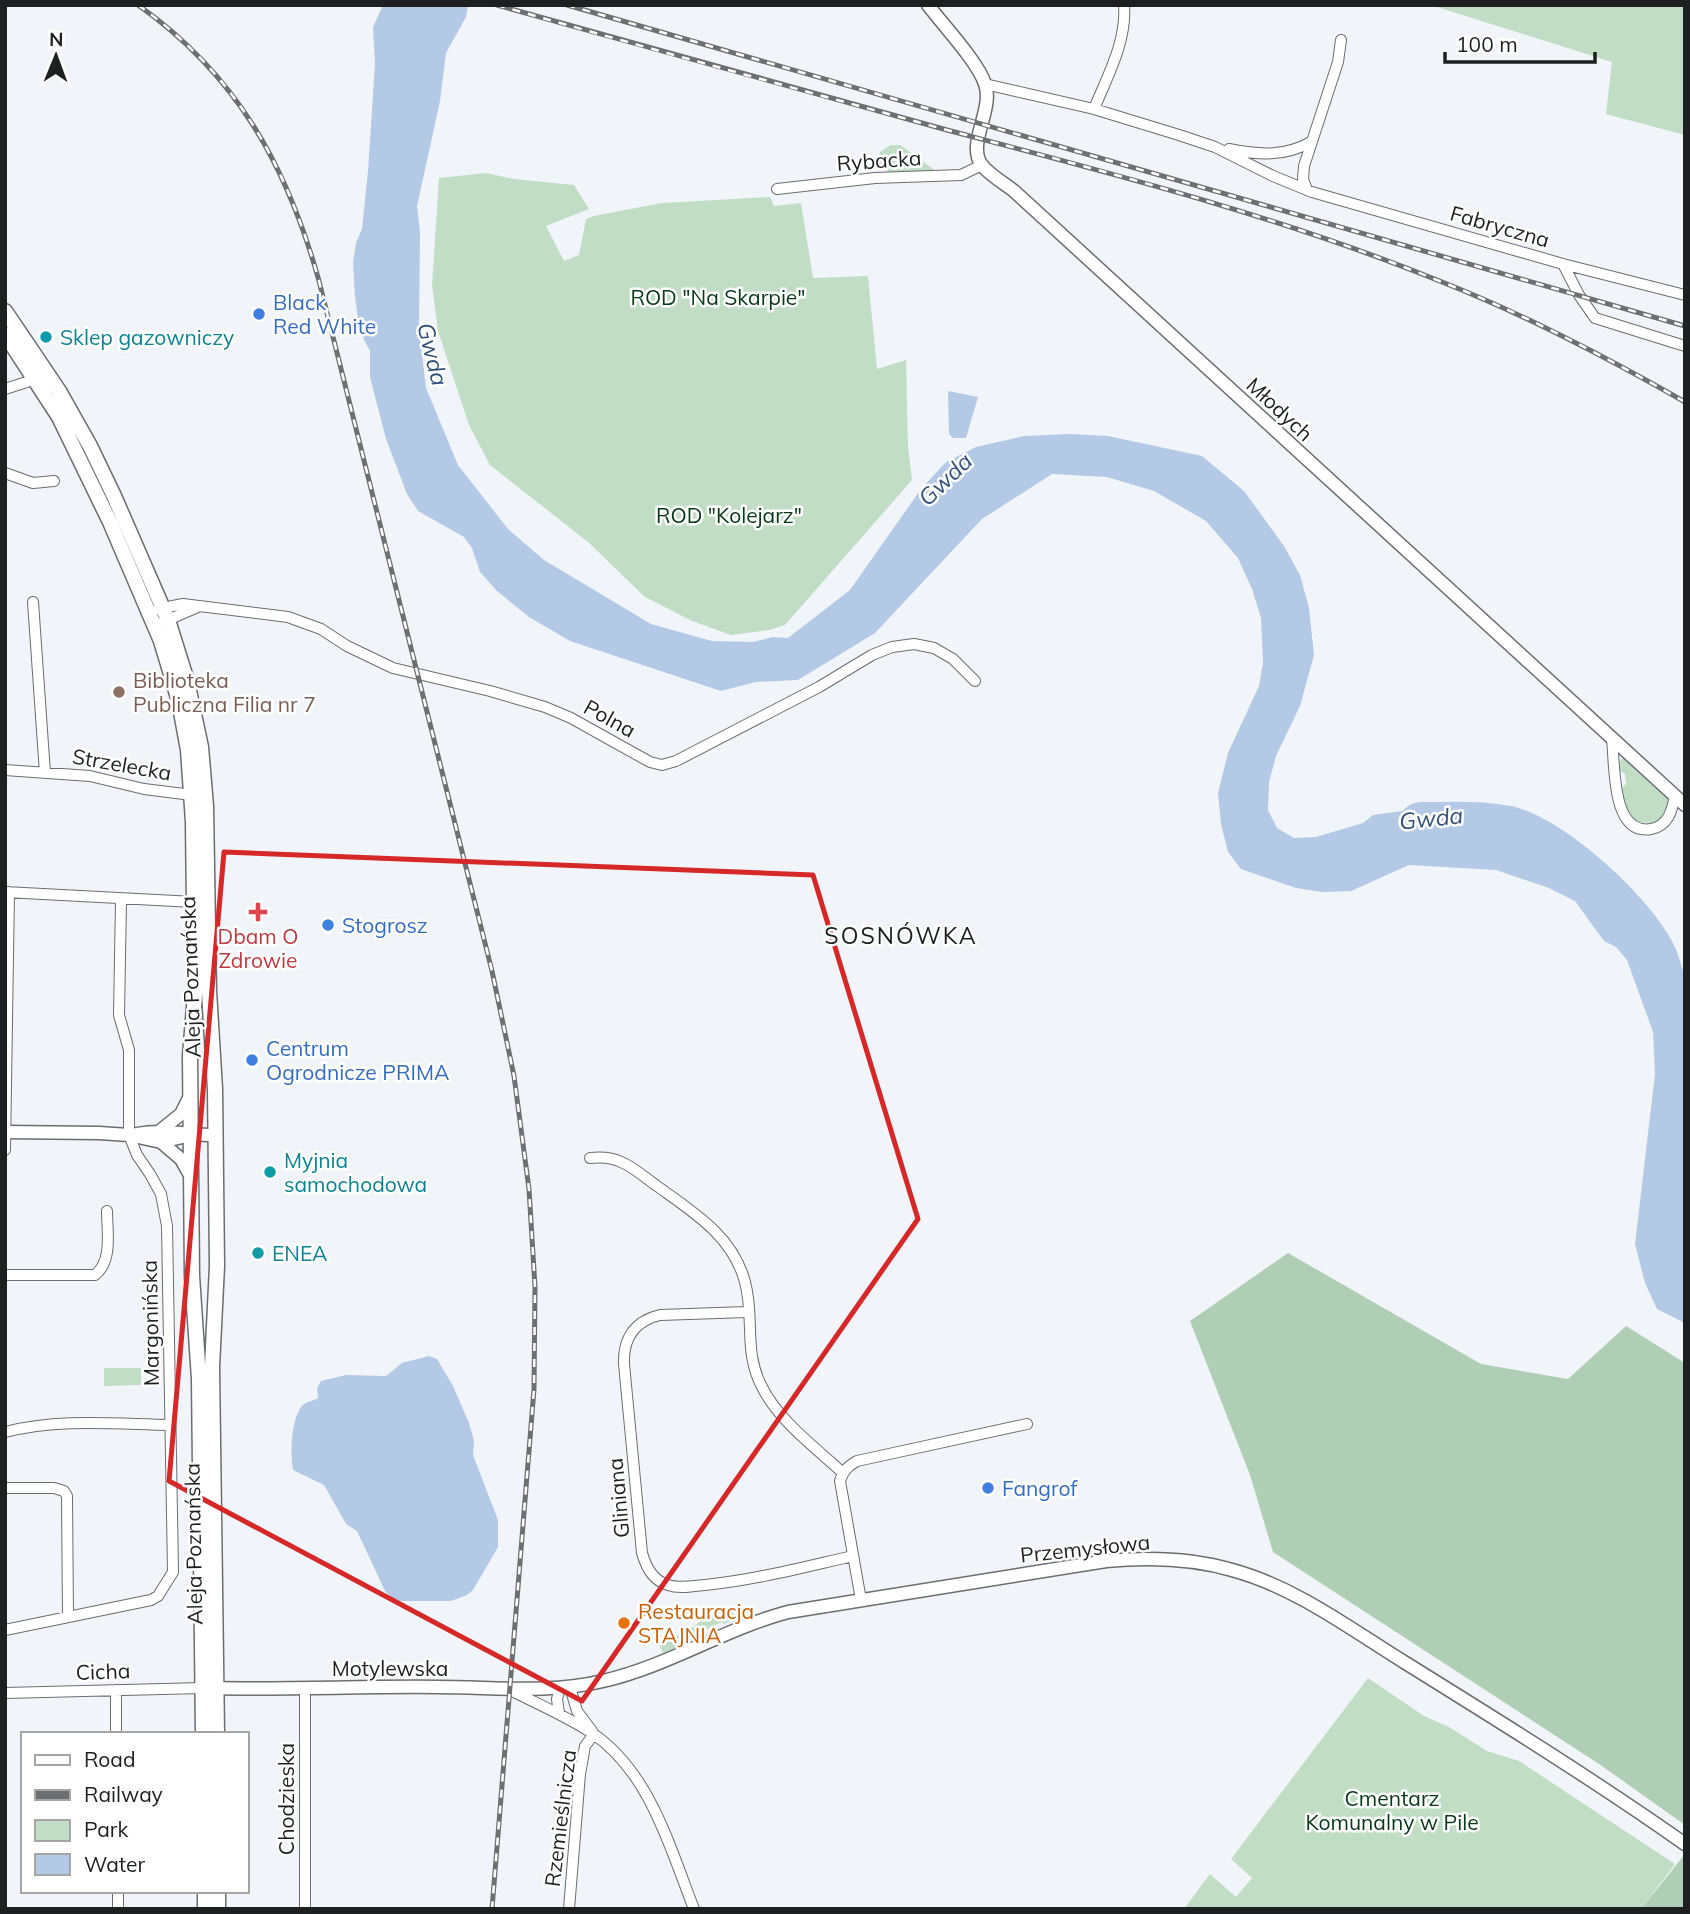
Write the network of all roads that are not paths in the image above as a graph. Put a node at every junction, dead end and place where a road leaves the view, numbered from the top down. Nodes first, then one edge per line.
1 (928, 5) edge
2 (1124, 5) edge
3 (1340, 40) dead end
4 (985, 84) junction
5 (1094, 109) junction
6 (1311, 142) junction
7 (1214, 147) junction
8 (982, 165) junction
9 (777, 189) dead end
10 (1307, 190) junction
11 (1563, 264) junction
12 (1685, 295) edge
13 (5, 311) edge
14 (5, 334) edge
15 (1685, 346) edge
16 (43, 377) junction
17 (5, 389) edge
18 (5, 473) edge
19 (54, 481) dead end
20 (33, 602) dead end
21 (159, 616) junction
22 (975, 681) dead end
23 (1612, 739) junction
24 (5, 770) edge
25 (45, 773) junction
26 (192, 795) junction
27 (1680, 800) edge
28 (7, 892) edge
29 (121, 900) junction
30 (194, 902) junction
31 (191, 1096) junction
32 (5, 1132) edge
33 (129, 1135) junction
34 (191, 1135) junction
35 (215, 1135) junction
36 (161, 1136) junction
37 (5, 1150) edge
38 (590, 1158) dead end
39 (192, 1180) junction
40 (107, 1211) dead end
41 (192, 1221) junction
42 (216, 1252) junction
43 (5, 1275) edge
44 (747, 1312) junction
45 (1027, 1424) dead end
46 (170, 1425) junction
47 (5, 1432) edge
48 (843, 1473) junction
49 (5, 1488) edge
50 (853, 1556) junction
51 (861, 1600) junction
52 (68, 1616) junction
53 (5, 1630) edge
54 (209, 1688) junction
55 (565, 1688) junction
56 (305, 1689) junction
57 (116, 1690) junction
58 (510, 1690) junction
59 (5, 1693) edge
60 (559, 1713) junction
61 (116, 1732) edge
62 (203, 1732) edge
63 (217, 1732) edge
64 (594, 1734) junction
65 (1685, 1844) edge
66 (305, 1909) edge
67 (569, 1909) edge
68 (694, 1909) edge

1 - 4 street
2 - 5 street
3 - 6 street
4 - 5 street, Fabryczna
4 - 8 street
5 - 7 street, Fabryczna
6 - 7 street, Fabryczna
6 - 10 street
7 - 10 street, Fabryczna
8 - 9 street, Rybacka
8 - 23 street, Młodych
10 - 11 street, Fabryczna
11 - 12 street, Fabryczna
11 - 15 street
13 - 16 main road, Aleja Poznańska
14 - 16 main road, Aleja Poznańska
16 - 17 street
16 - 21 main road, Aleja Poznańska
18 - 19 street
20 - 25 street, Strzelecka
21 - 22 street, Polna
21 - 26 main road, Aleja Poznańska
21 - 35 main road, Aleja Poznańska
23 - 27 street, Młodych
23 - 27 street
24 - 25 street, Strzelecka
25 - 26 street, Strzelecka
26 - 30 main road, Aleja Poznańska
28 - 29 street
28 - 32 street
29 - 30 street
29 - 33 street, Margonińska
30 - 31 main road, Aleja Poznańska
31 - 34 main road, Aleja Poznańska
31 - 36 street
32 - 33 street
32 - 37 street
33 - 36 street
33 - 46 street, Margonińska
34 - 35 street
34 - 36 street
34 - 39 main road, Aleja Poznańska
35 - 42 main road, Aleja Poznańska
36 - 39 street
38 - 44 street
39 - 41 main road, Aleja Poznańska
40 - 43 street
41 - 42 main road
41 - 54 main road, Aleja Poznańska
42 - 54 main road, Aleja Poznańska
44 - 48 street
44 - 50 street, Gliniana
45 - 48 street
46 - 47 street
46 - 52 street, Margonińska
48 - 50 street
49 - 52 street
50 - 51 street
51 - 55 street, Przemysłowa
51 - 65 street, Przemysłowa
52 - 53 street, Margonińska
54 - 56 street, Motylewska
54 - 57 street, Cicha
54 - 62 main road, Aleja Poznańska
54 - 63 main road, Aleja Poznańska
55 - 58 street, Przemysłowa
55 - 60 street
55 - 64 street, Motylewska
56 - 58 street, Motylewska
56 - 66 street, Chodzieska
57 - 59 street, Cicha
57 - 61 street
58 - 60 street, Motylewska
60 - 64 street, Motylewska
64 - 67 street, Rzemieślnicza
64 - 68 street, Motylewska

